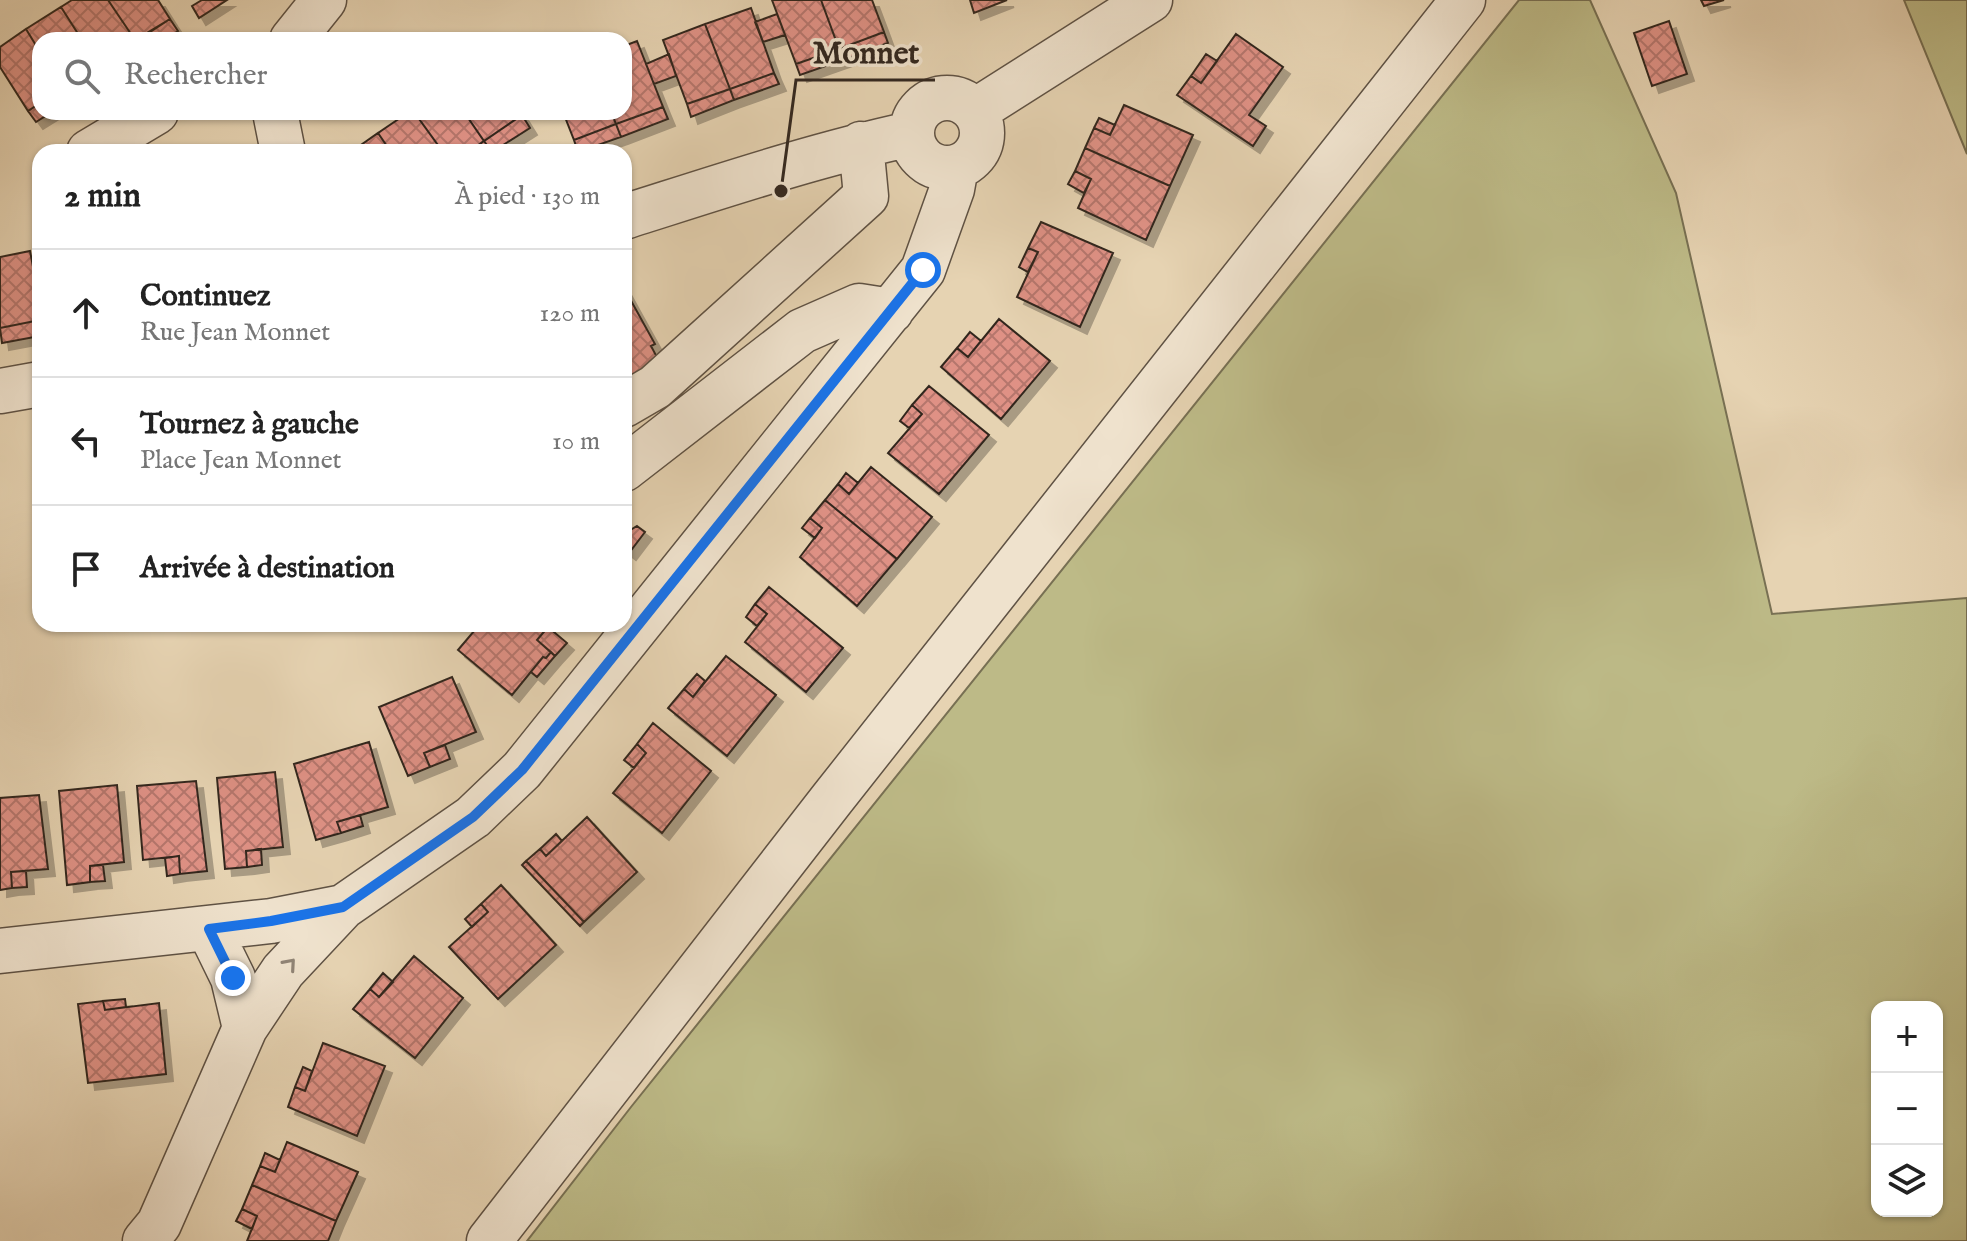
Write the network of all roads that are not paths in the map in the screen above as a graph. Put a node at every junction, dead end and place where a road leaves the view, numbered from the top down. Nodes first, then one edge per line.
1 (324, 0) edge
2 (1150, 0) edge
3 (1463, 0) edge
4 (298, 32) edge
5 (975, 111) junction
6 (143, 120) edge
7 (277, 120) edge
8 (911, 134) junction
9 (102, 144) edge
10 (281, 144) edge
11 (861, 144) junction
12 (956, 167) junction
13 (632, 214) edge
14 (891, 311) junction
15 (32, 385) edge
16 (0, 391) edge
17 (632, 400) edge
18 (632, 463) edge
19 (343, 907) junction
20 (209, 929) junction
21 (0, 951) edge
22 (245, 1028) junction
23 (145, 1241) edge
24 (489, 1241) edge

1 - 4 street
2 - 5 street
3 - 24 street
5 - 8 street
5 - 12 street
6 - 9 street
7 - 10 street
8 - 11 street
8 - 12 street
11 - 13 street
11 - 17 street
12 - 14 street
14 - 18 street
14 - 19 street
15 - 16 street
19 - 20 street
22 -> 19 street
20 - 21 street
20 - 22 street
22 - 23 street

